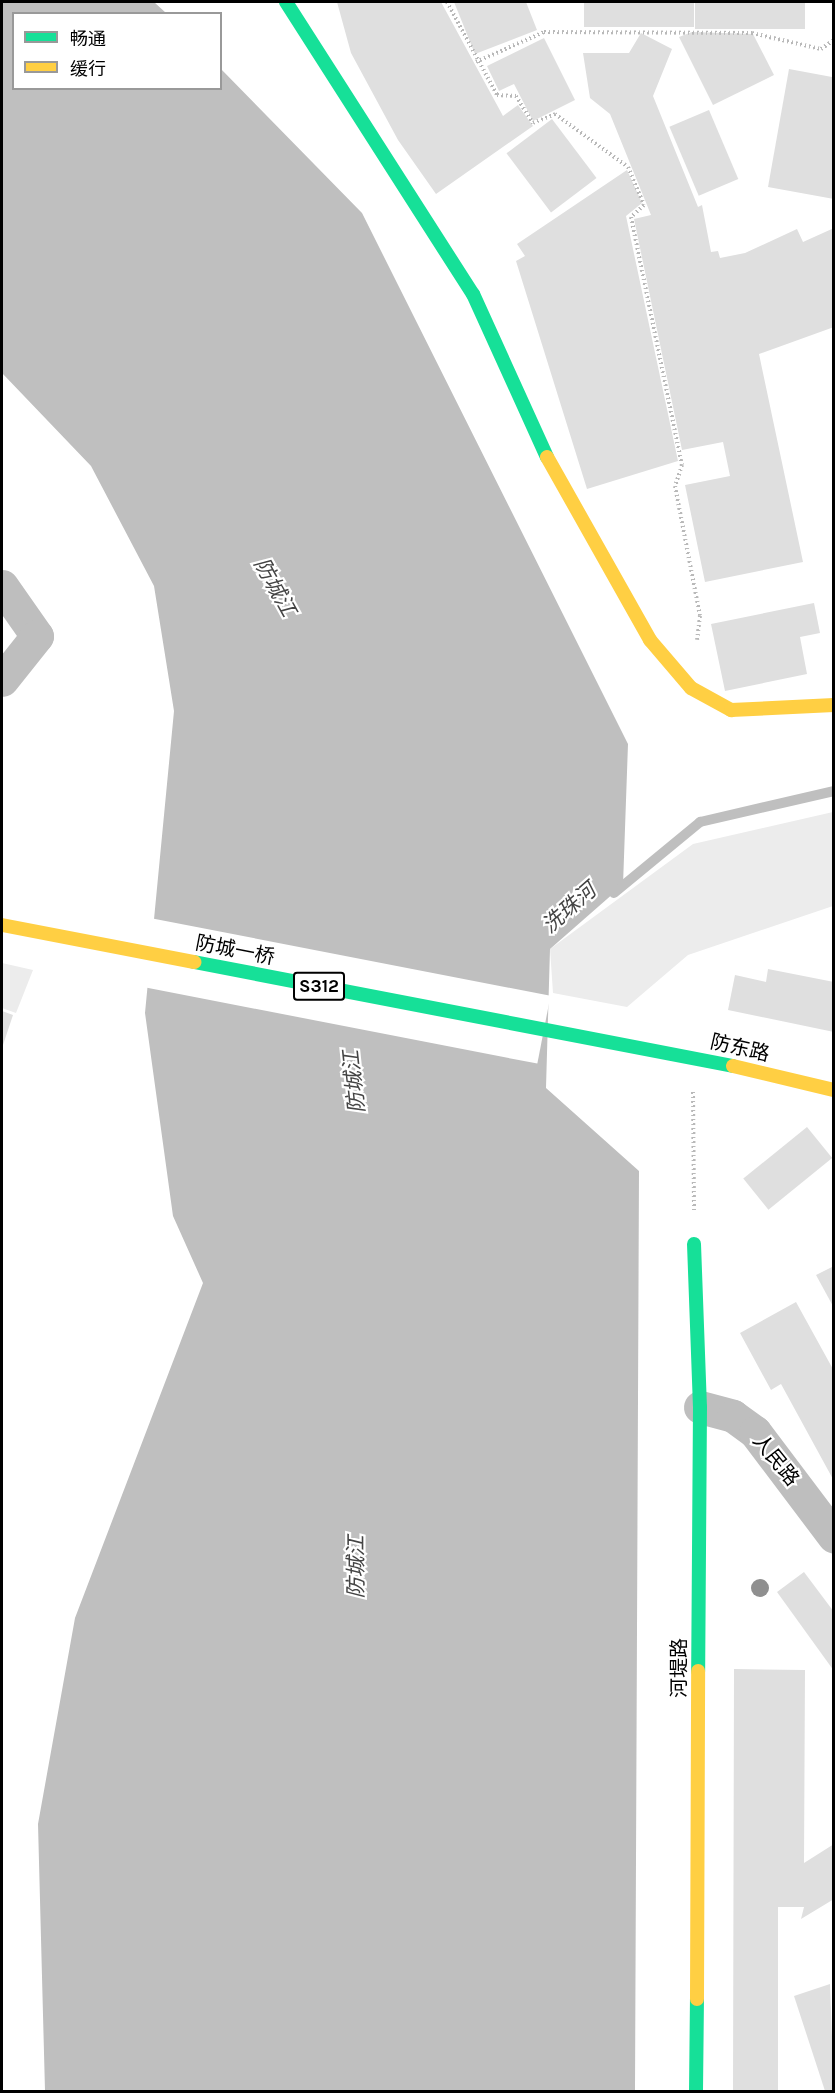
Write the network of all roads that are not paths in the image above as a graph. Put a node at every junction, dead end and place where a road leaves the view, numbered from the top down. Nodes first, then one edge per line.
1 (286, 2) edge
2 (2, 586) edge
3 (2, 680) edge
4 (834, 705) edge
5 (2, 925) edge
6 (637, 1046) joint
7 (834, 1090) edge
8 (694, 1244) road end
9 (700, 1407) junction
10 (834, 1537) edge
11 (696, 2091) edge

1 - 4 street
2 - 3 street
5 - 6 street, 防城一桥 / S312
6 - 7 street, 防东路 / S312
8 - 9 street, 河堤路
9 - 10 street, 人民路
9 - 11 street, 河堤路

